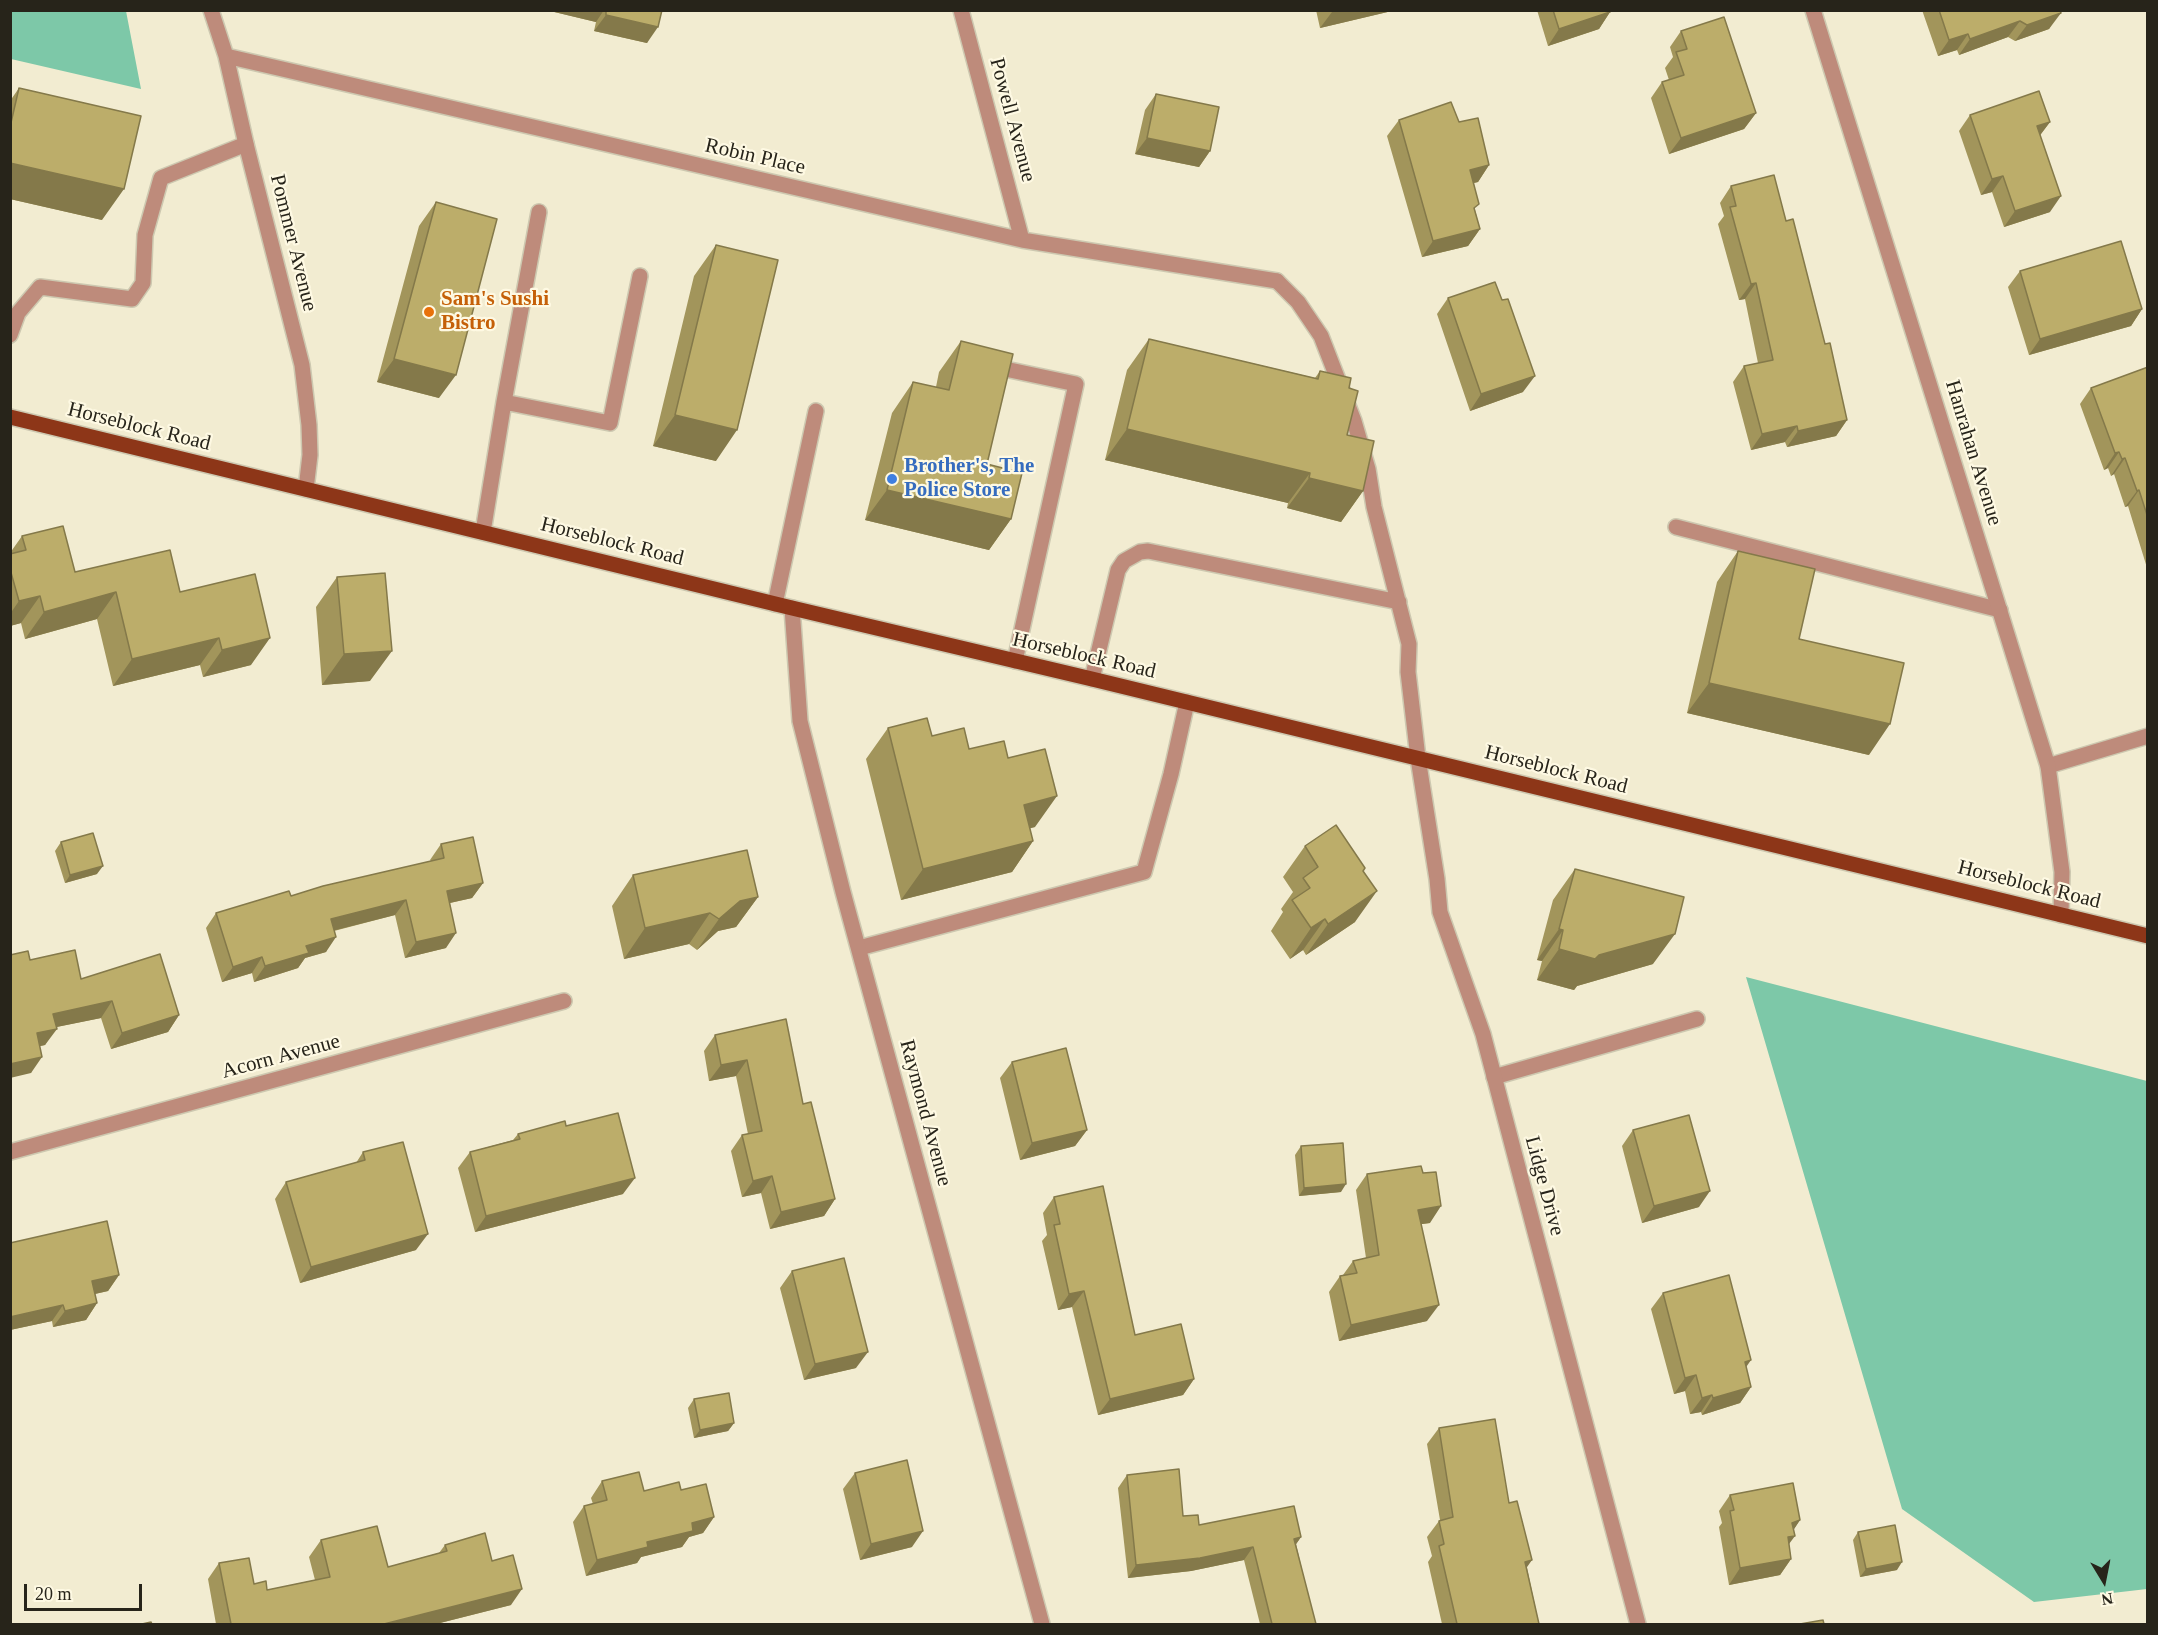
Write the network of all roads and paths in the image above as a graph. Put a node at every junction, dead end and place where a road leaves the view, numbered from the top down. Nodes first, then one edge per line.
1 (211, 10) edge
2 (961, 10) edge
3 (1813, 10) edge
4 (226, 56) junction
5 (246, 144) junction
6 (539, 212) dead end
7 (1022, 240) junction
8 (640, 276) dead end
9 (1278, 281) joint
10 (10, 335) edge
11 (971, 362) edge
12 (504, 402) junction
13 (816, 411) dead end
14 (10, 417) edge
15 (306, 489) junction
16 (1676, 527) dead end
17 (483, 532) junction
18 (1399, 602) junction
19 (775, 604) junction
20 (792, 608) junction
21 (2000, 610) junction
22 (1015, 661) junction
23 (1092, 679) junction
24 (1187, 702) junction
25 (2148, 736) edge
26 (1418, 758) junction
27 (2048, 766) junction
28 (2061, 915) junction
29 (2148, 936) edge
30 (859, 948) junction
31 (564, 1001) dead end
32 (1697, 1019) dead end
33 (1494, 1077) junction
34 (10, 1152) edge
35 (1042, 1624) edge
36 (1638, 1624) edge

1 - 4 street, Pommer Avenue
2 - 7 street, Powell Avenue
3 - 21 street, Hanrahan Avenue
4 - 5 street, Pommer Avenue
4 - 7 street, Robin Place
5 - 10 street
5 - 15 street, Pommer Avenue
6 - 12 street
7 - 9 street, Robin Place
8 - 12 street
9 - 18 street, Lidge Drive
11 - 22 street
12 - 17 street
13 - 19 street
14 - 15 main road, Horseblock Road
15 - 17 main road, Horseblock Road
16 - 21 street
17 - 19 main road, Horseblock Road
18 - 23 street
18 - 26 street, Lidge Drive
19 - 20 main road, Horseblock Road
20 - 22 main road, Horseblock Road
20 - 30 street, Raymond Avenue
21 - 27 street, Hanrahan Avenue
22 - 23 main road, Horseblock Road
23 - 24 main road, Horseblock Road
24 - 26 main road, Horseblock Road
24 - 30 street
25 - 27 street
26 - 28 main road, Horseblock Road
26 - 33 street, Lidge Drive
27 - 28 street, Hanrahan Avenue
28 - 29 main road, Horseblock Road
30 - 35 street, Raymond Avenue
31 - 34 street, Acorn Avenue
32 - 33 street
33 - 36 street, Lidge Drive

